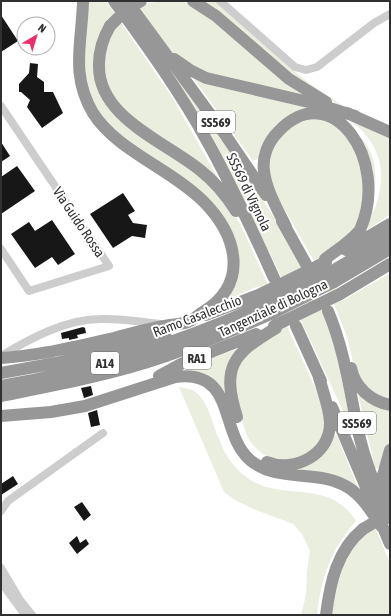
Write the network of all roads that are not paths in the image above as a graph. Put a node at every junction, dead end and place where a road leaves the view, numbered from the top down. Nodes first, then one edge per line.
1 (83, 1) edge
2 (114, 1) edge
3 (127, 1) edge
4 (142, 1) edge
5 (193, 1) edge
6 (220, 1) edge
7 (390, 14) edge
8 (141, 20) junction
9 (1, 106) edge
10 (355, 116) junction
11 (390, 132) edge
12 (390, 224) edge
13 (286, 227) junction
14 (390, 237) edge
15 (1, 249) edge
16 (390, 249) edge
17 (261, 250) junction
18 (306, 264) dead end
19 (390, 264) edge
20 (328, 269) junction
21 (390, 269) edge
22 (274, 278) dead end
23 (360, 282) junction
24 (328, 311) dead end
25 (270, 313) junction
26 (296, 321) junction
27 (188, 322) junction
28 (170, 325) junction
29 (206, 329) junction
30 (336, 332) junction
31 (1, 357) edge
32 (1, 374) edge
33 (318, 374) junction
34 (77, 381) junction
35 (1, 386) edge
36 (122, 395) junction
37 (1, 396) edge
38 (1, 403) edge
39 (390, 405) edge
40 (1, 416) edge
41 (103, 433) dead end
42 (390, 450) edge
43 (1, 511) edge
44 (387, 518) edge
45 (390, 544) edge
46 (1, 568) edge
47 (1, 582) edge
48 (25, 615) edge
49 (32, 615) edge
50 (326, 615) edge

1 - 27 highway
2 - 17 highway, SS569 di Vignola / SS569
3 - 8 highway, SS569 di Vignola / SS569
4 - 17 highway, bridge
5 - 10 highway
6 - 7 street
8 - 10 highway
8 - 13 highway, SS569 di Vignola / SS569
9 - 15 street, Via Guido Rossa
10 - 11 highway
12 - 20 highway, Tangenziale di Bologna
13 - 18 highway, SS569 di Vignola / SS569
13 - 20 highway
14 - 20 highway, Ramo Casalecchio / A14
16 - 20 highway, Ramo Casalecchio / A14
17 - 22 highway, SS569 di Vignola / SS569
19 - 23 highway, Tangenziale di Bologna / RA1
20 - 25 highway, Ramo Casalecchio / A14, bridge
20 - 25 highway, Tangenziale di Bologna / RA1, bridge
21 - 23 highway
23 - 26 highway, Tangenziale di Bologna / RA1, bridge
24 - 30 highway, SS569
25 - 26 highway, Tangenziale di Bologna / RA1, bridge
25 - 27 highway, Tangenziale di Bologna / RA1
25 - 29 highway, Ramo Casalecchio / A14
25 - 33 highway
25 - 34 highway, Ramo Casalecchio / A14
25 - 36 highway, Tangenziale di Bologna / RA1
26 - 33 highway, SS569
27 - 28 highway, RA1
28 - 31 highway, RA1
28 - 31 street
29 - 32 highway
29 - 35 highway, Ramo Casalecchio / A14
30 - 39 highway
30 - 44 highway, SS569
33 - 44 highway, SS569
34 - 37 highway, Ramo Casalecchio / A14
34 - 38 highway
36 - 40 highway, RA1
36 - 44 highway
41 - 43 street
42 - 44 highway
44 - 45 highway, SS569
44 - 50 highway, bridge
46 - 49 street
47 - 48 street

